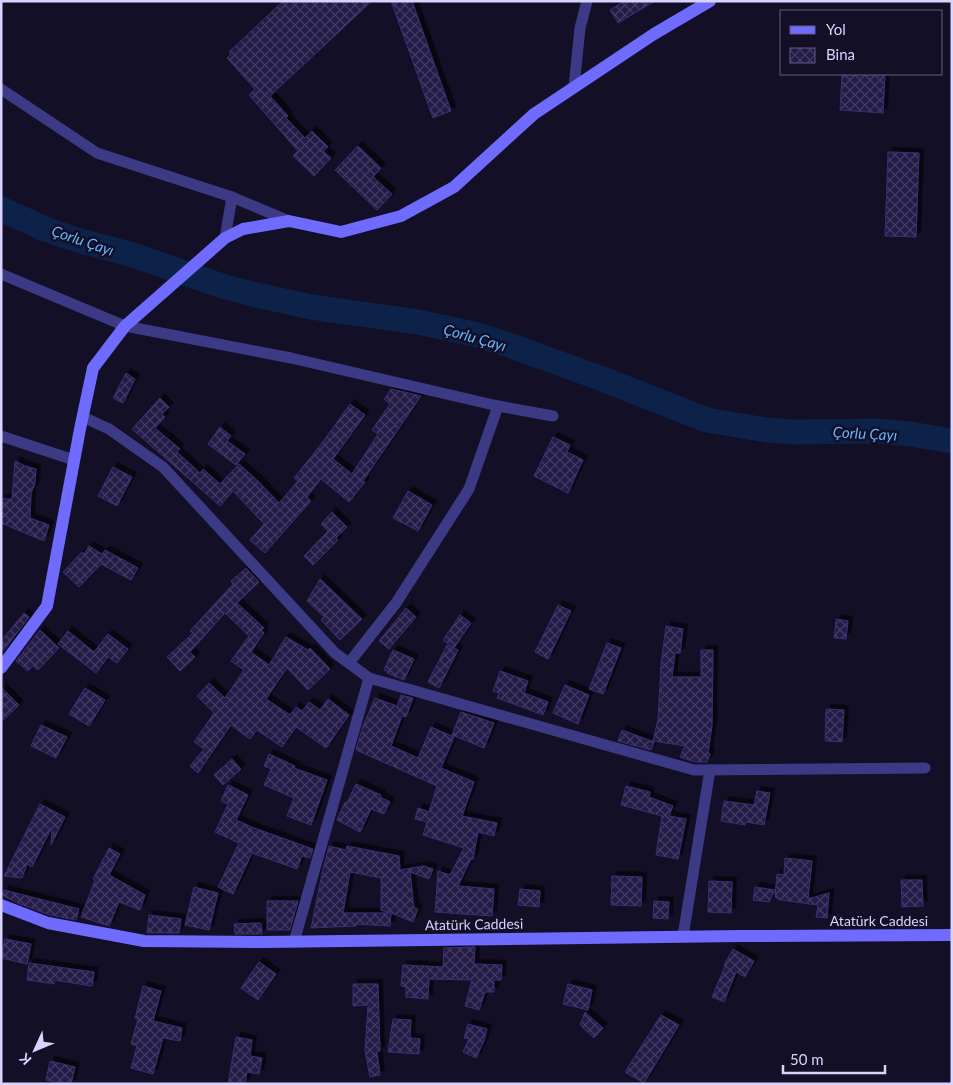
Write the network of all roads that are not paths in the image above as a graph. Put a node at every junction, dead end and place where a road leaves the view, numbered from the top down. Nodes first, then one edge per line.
1 (587, 1) edge
2 (710, 1) edge
3 (574, 87) junction
4 (1, 89) edge
5 (232, 197) junction
6 (289, 221) junction
7 (225, 238) junction
8 (1, 274) edge
9 (125, 326) junction
10 (498, 406) junction
11 (553, 416) dead end
12 (82, 417) junction
13 (1, 436) edge
14 (74, 460) junction
15 (362, 648) junction
16 (349, 664) junction
17 (1, 668) edge
18 (359, 671) junction
19 (369, 678) junction
20 (925, 768) dead end
21 (710, 770) junction
22 (1, 906) edge
23 (952, 935) edge
24 (683, 936) junction
25 (294, 942) junction

1 - 3 street
2 - 3 street
3 - 6 street
4 - 5 street
5 - 6 street
5 - 7 street
6 - 7 street
7 - 9 street
8 - 9 street
9 - 10 street
9 - 12 street
10 - 11 street
10 - 15 street
12 - 14 street
12 - 16 street
13 - 14 street
14 - 17 street
15 - 16 street
15 - 18 street
16 - 18 street
18 - 19 street
19 - 21 street
19 - 25 street
20 - 21 street
21 - 24 street
22 - 25 street, Atatürk Caddesi
23 - 24 street, Atatürk Caddesi
24 - 25 street, Atatürk Caddesi

